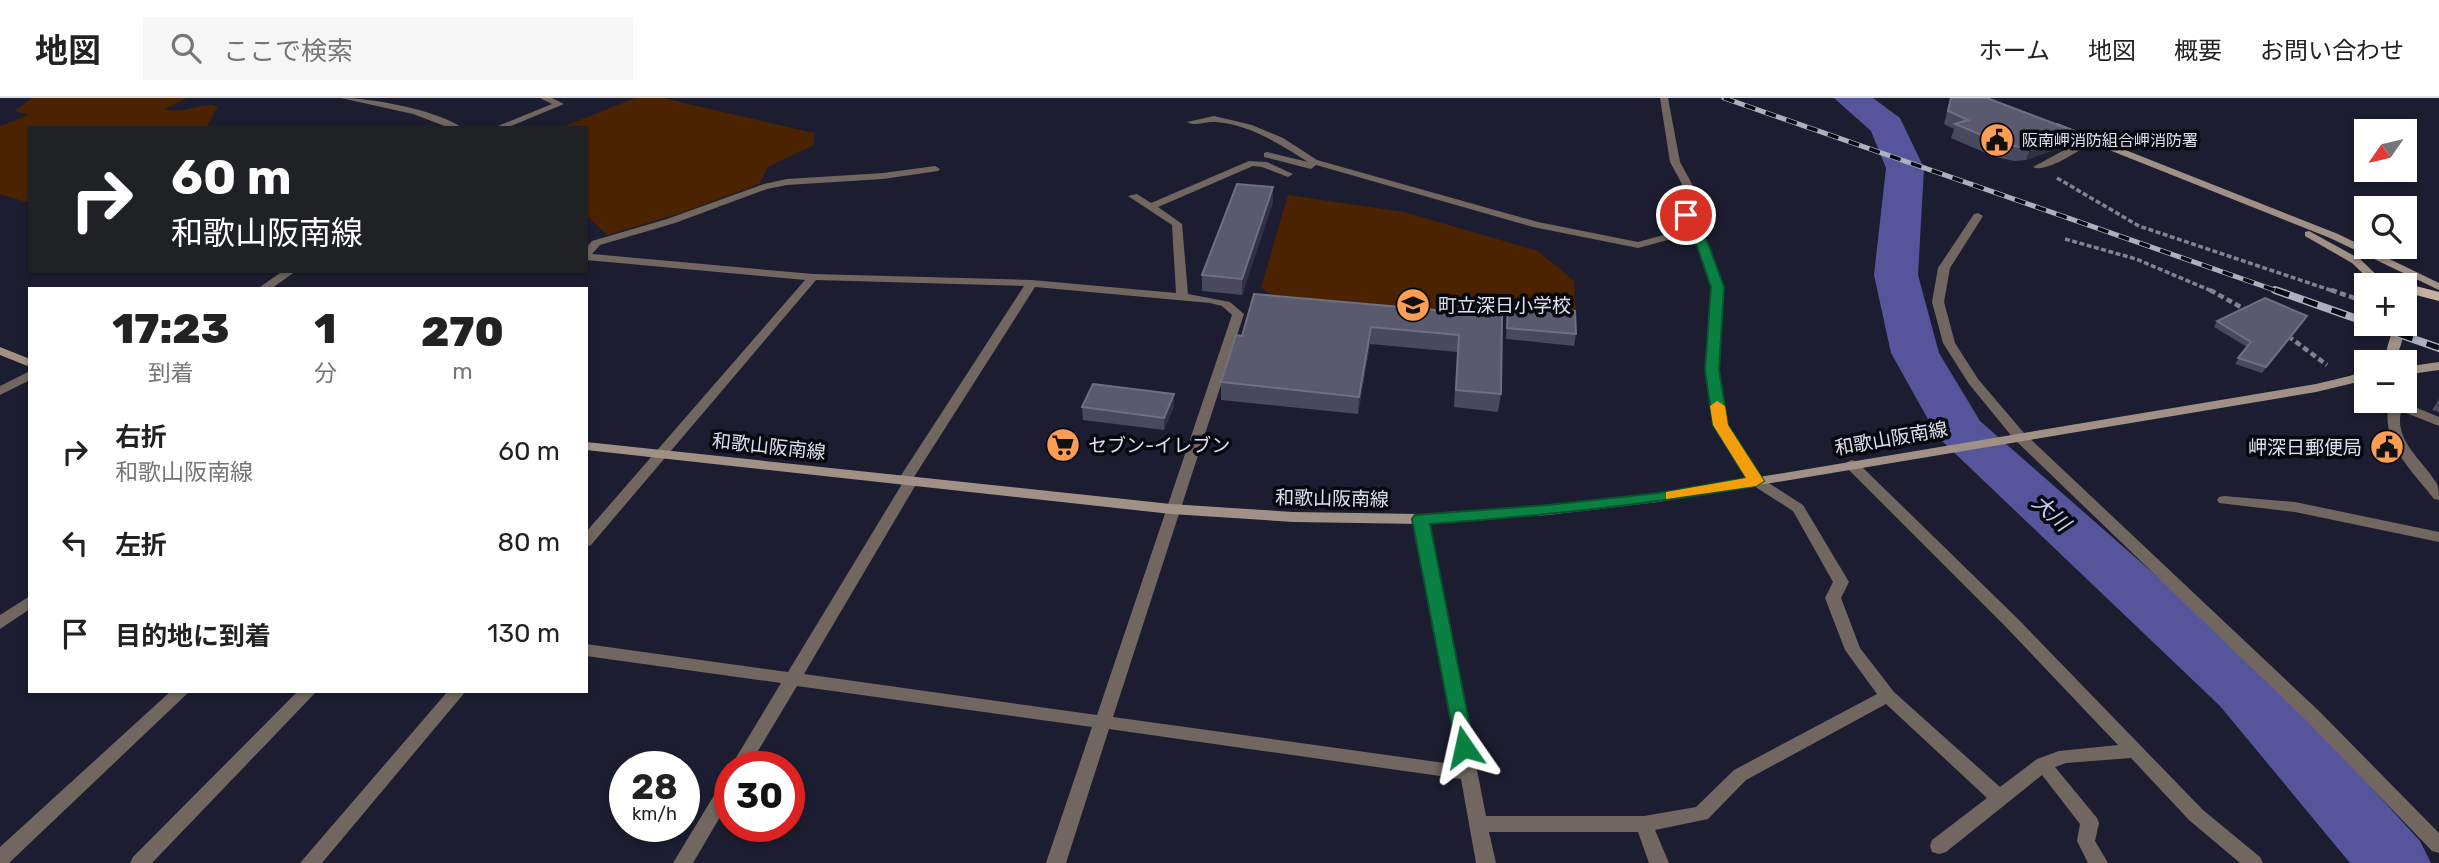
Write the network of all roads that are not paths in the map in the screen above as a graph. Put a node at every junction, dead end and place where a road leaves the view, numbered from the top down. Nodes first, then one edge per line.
1 (345, 98) edge
2 (544, 98) edge
3 (1664, 98) edge
4 (1192, 122) dead end
5 (2051, 124) edge
6 (454, 126) edge
7 (502, 126) edge
8 (2090, 139) junction
9 (1267, 155) dead end
10 (2038, 167) road end
11 (935, 169) dead end
12 (1288, 174) dead end
13 (1367, 176) junction
14 (1133, 196) dead end
15 (2249, 203) junction
16 (1150, 207) junction
17 (1978, 216) dead end
18 (1690, 222) junction
19 (588, 253) edge
20 (588, 256) edge
21 (288, 273) edge
22 (2369, 273) edge
23 (813, 277) junction
24 (1032, 283) junction
25 (266, 287) edge
26 (2439, 287) edge
27 (2417, 290) edge
28 (2439, 296) edge
29 (1182, 297) junction
30 (0, 351) edge
31 (28, 362) edge
32 (2439, 366) edge
33 (2417, 369) edge
34 (28, 376) edge
35 (2354, 380) edge
36 (0, 391) edge
37 (2391, 413) edge
38 (2417, 413) edge
39 (2439, 422) edge
40 (2013, 437) junction
41 (588, 446) edge
42 (661, 454) junction
43 (1851, 464) junction
44 (908, 480) junction
45 (1756, 481) junction
46 (2439, 496) edge
47 (2224, 500) dead end
48 (1171, 509) junction
49 (1421, 519) junction
50 (2439, 537) edge
51 (588, 540) edge
52 (28, 602) edge
53 (2, 620) edge
54 (588, 650) edge
55 (792, 679) junction
56 (180, 693) edge
57 (307, 693) edge
58 (456, 693) edge
59 (1888, 696) junction
60 (1103, 723) junction
61 (749, 751) edge
62 (2135, 751) junction
63 (2043, 764) junction
64 (1468, 773) junction
65 (2000, 798) junction
66 (714, 811) edge
67 (1478, 824) junction
68 (1644, 824) junction
69 (2439, 845) edge
70 (1939, 846) dead end
71 (0, 859) edge
72 (139, 863) edge
73 (310, 863) edge
74 (683, 863) edge
75 (1056, 863) edge
76 (1486, 863) edge
77 (1659, 863) edge
78 (2098, 863) edge
79 (2253, 863) edge

1 - 6 street
2 - 7 street
3 - 18 street
4 - 13 street
5 - 8 main road
8 - 10 street
8 - 15 main road
9 - 13 street
11 - 19 street
12 - 16 street
13 - 18 street
14 - 16 street
15 - 22 main road
15 - 26 main road
16 - 29 street
17 - 40 street
18 - 45 street
20 - 23 street
21 - 25 street
23 - 24 street
23 - 42 street
24 - 29 street
24 - 44 street
27 - 28 main road
29 - 48 street
30 - 31 main road
32 - 33 main road
34 - 36 street
35 - 40 main road, 和歌山阪南線
37 - 46 street
38 - 39 street
40 - 43 main road, 和歌山阪南線
40 - 69 street
41 - 42 main road, 和歌山阪南線
42 - 44 main road, 和歌山阪南線
42 - 51 street
43 - 45 main road, 和歌山阪南線
43 - 62 street
44 - 48 main road, 和歌山阪南線
44 - 55 street
45 - 49 main road, 和歌山阪南線
45 - 59 street
47 - 50 street
48 - 49 main road, 和歌山阪南線
48 - 60 street
49 - 64 street
52 - 53 street
54 - 55 street
55 - 60 street
55 - 61 street
56 - 71 street
57 - 72 street
58 - 73 street
59 - 65 street
59 - 68 street
60 - 64 street
60 - 75 street
62 - 63 street
62 - 79 street
63 - 65 street
63 - 78 street
64 - 67 street
65 - 70 street
66 - 74 street
67 - 68 street
67 - 76 street
68 - 77 street

